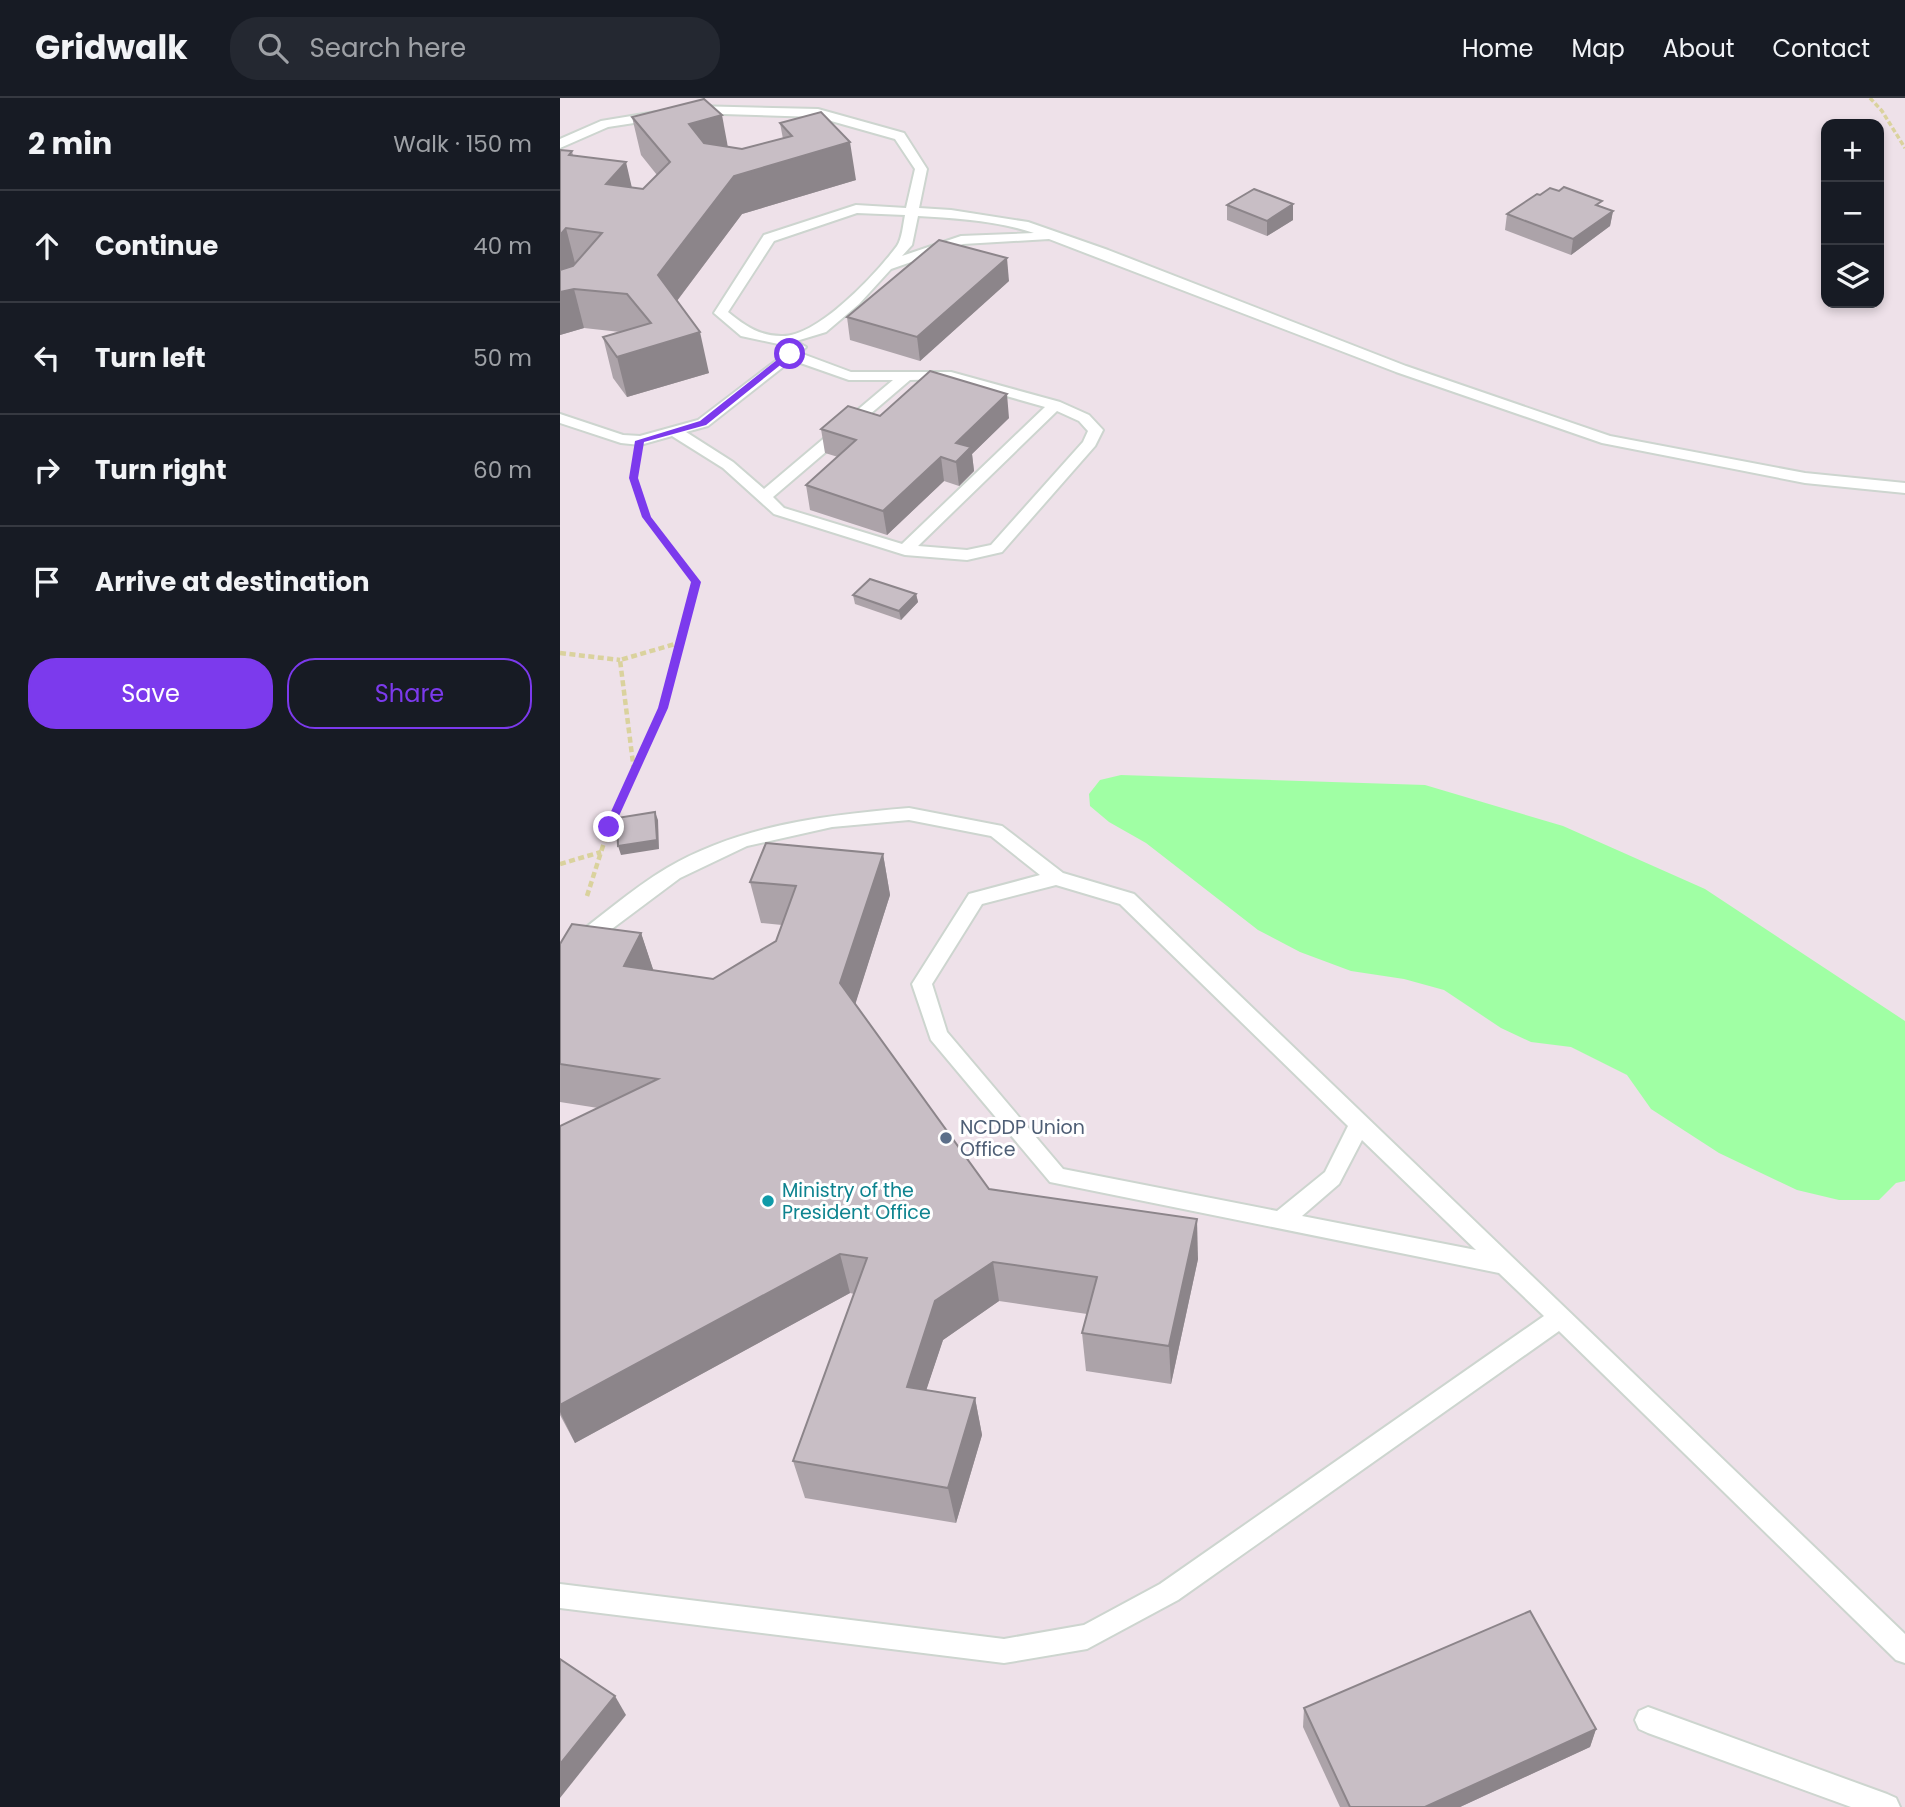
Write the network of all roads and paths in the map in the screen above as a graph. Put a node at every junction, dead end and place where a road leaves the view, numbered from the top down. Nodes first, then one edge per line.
1 (1870, 98) edge
2 (560, 144) edge
3 (1905, 148) edge
4 (912, 212) junction
5 (1056, 237) junction
6 (885, 267) junction
7 (821, 329) junction
8 (790, 354) junction
9 (906, 375) junction
10 (1055, 405) junction
11 (560, 418) edge
12 (674, 431) junction
13 (640, 441) junction
14 (1905, 488) edge
15 (764, 497) junction
16 (905, 550) junction
17 (682, 642) junction
18 (560, 653) edge
19 (620, 660) junction
20 (635, 772) junction
21 (601, 852) junction
22 (560, 864) edge
23 (1056, 878) junction
24 (565, 956) edge
25 (1360, 1125) junction
26 (1280, 1221) junction
27 (1505, 1265) junction
28 (1559, 1318) junction
29 (560, 1596) edge
30 (1905, 1651) edge
31 (1648, 1720) dead end
32 (1887, 1807) edge

1 - 3 path
2 - 4 lane
4 - 5 lane
4 - 6 lane
4 - 7 lane
5 - 6 lane
5 - 14 lane
6 - 7 lane
7 - 8 lane
8 - 9 lane
8 - 12 lane
9 - 10 lane
9 - 15 lane
10 - 16 lane
10 - 16 lane
11 - 13 lane
12 - 13 lane
12 - 15 lane
13 - 17 path
15 - 16 lane
17 - 19 path
17 - 20 path
18 - 19 path
19 - 20 path
20 - 21 path
21 - 22 path
21 - 24 path
23 - 24 lane
23 - 25 lane
23 - 26 lane
25 - 26 lane
25 - 27 lane
26 - 27 lane
27 - 28 lane
28 - 29 lane
28 - 30 lane
31 - 32 lane

